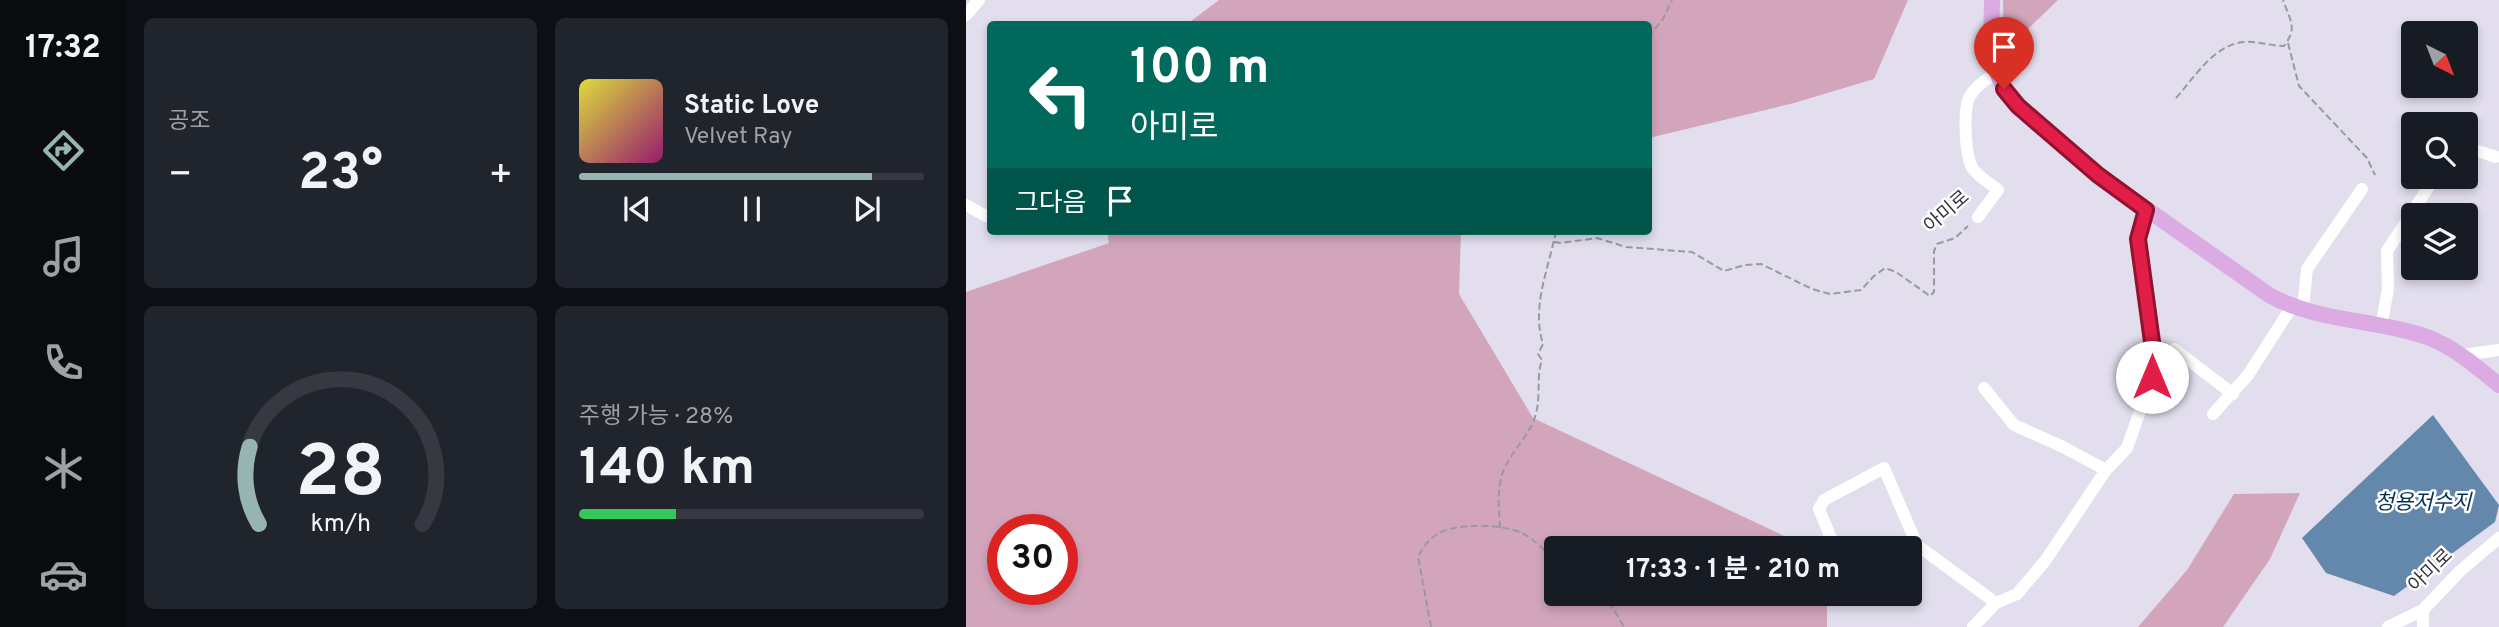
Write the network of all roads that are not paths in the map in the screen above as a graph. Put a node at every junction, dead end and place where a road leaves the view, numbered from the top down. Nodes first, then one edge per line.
1 (979, 0) edge
2 (1992, 0) edge
3 (966, 15) edge
4 (1997, 72) junction
5 (2478, 151) edge
6 (2496, 157) dead end
7 (2362, 189) dead end
8 (2427, 189) edge
9 (966, 205) edge
10 (2146, 210) junction
11 (987, 216) edge
12 (1978, 217) road end
13 (2297, 309) junction
14 (2381, 327) junction
15 (2499, 350) edge
16 (2462, 355) junction
17 (2152, 377) junction
18 (2499, 385) edge
19 (1984, 388) dead end
20 (2233, 394) junction
21 (2213, 414) dead end
22 (2106, 470) junction
23 (1830, 536) edge
24 (1909, 536) edge
25 (2499, 538) edge
26 (1922, 554) edge
27 (1996, 603) junction
28 (2423, 610) junction
29 (1973, 627) edge
30 (2388, 627) edge
31 (2423, 627) edge

1 - 3 street
2 - 4 main road
4 - 10 main road
4 - 12 street, 아미로
5 - 6 street
7 - 13 street
8 - 14 street
9 - 11 street
10 - 13 main road
10 - 17 street
13 - 14 main road
13 - 20 street
14 - 16 main road
15 - 16 street
16 - 18 main road
17 - 20 street
17 - 22 street
19 - 22 street
20 - 21 street
22 - 27 street
23 - 24 street
25 - 28 street, 아미로
26 - 27 street
27 - 29 street
28 - 30 street, 아미로
28 - 31 street

